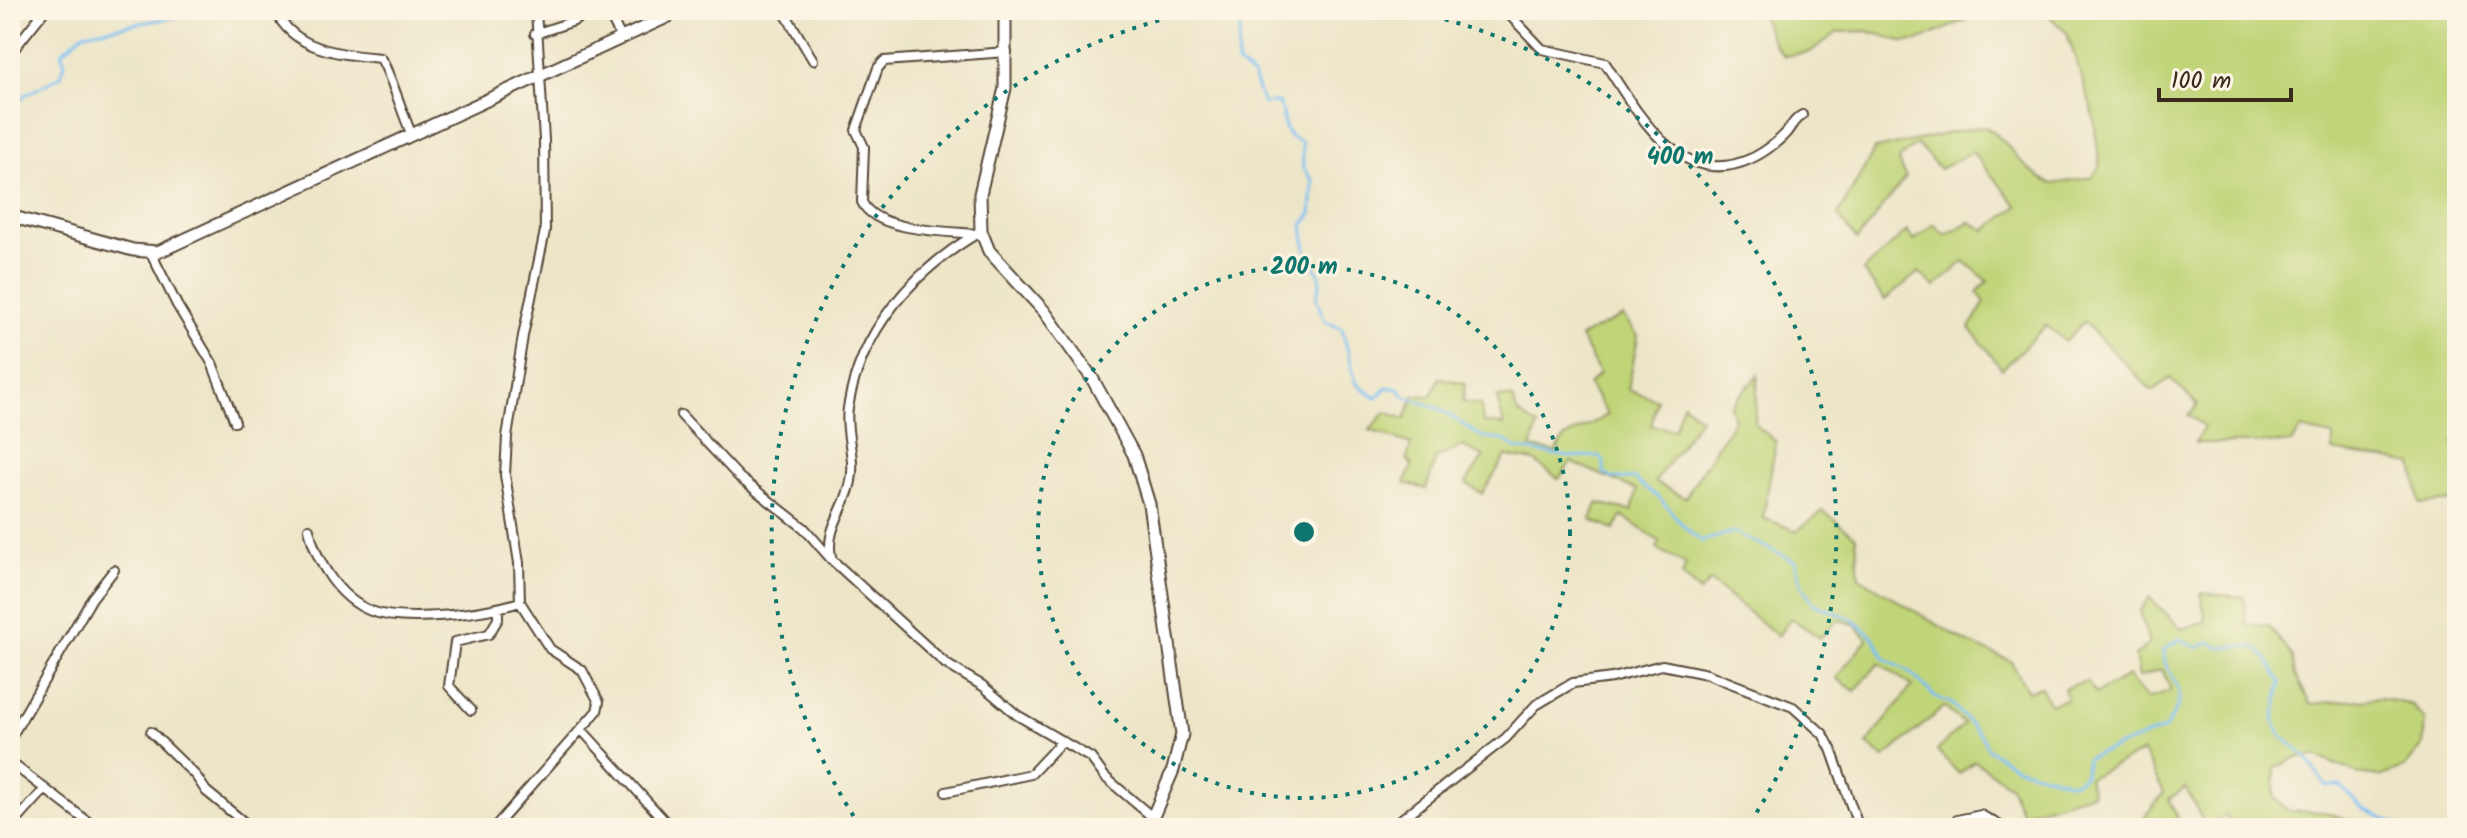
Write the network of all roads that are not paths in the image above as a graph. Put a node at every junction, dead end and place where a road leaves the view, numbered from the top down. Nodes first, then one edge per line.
1 (45, 10) edge
2 (275, 10) edge
3 (536, 10) edge
4 (591, 10) edge
5 (607, 10) edge
6 (682, 10) edge
7 (783, 10) edge
8 (1005, 10) edge
9 (1505, 10) edge
10 (535, 34) junction
11 (622, 39) junction
12 (1007, 52) junction
13 (10, 54) edge
14 (813, 60) dead end
15 (540, 76) junction
16 (1802, 115) dead end
17 (412, 135) junction
18 (10, 216) edge
19 (979, 232) junction
20 (151, 253) junction
21 (681, 415) dead end
22 (235, 422) dead end
23 (309, 529) dead end
24 (832, 560) junction
25 (114, 570) dead end
26 (520, 602) junction
27 (498, 609) junction
28 (471, 710) dead end
29 (581, 729) junction
30 (151, 732) dead end
31 (10, 739) edge
32 (1062, 741) junction
33 (10, 762) edge
34 (44, 790) junction
35 (946, 792) dead end
36 (1957, 820) dead end
37 (1150, 822) edge
38 (10, 828) edge
39 (96, 828) edge
40 (251, 828) edge
41 (494, 828) edge
42 (671, 828) edge
43 (1390, 828) edge
44 (1859, 828) edge
45 (2004, 828) edge

1 - 13 street
2 - 17 street
3 - 10 street
4 - 10 street
5 - 11 street
6 - 11 street
7 - 14 street
8 - 12 street
9 - 16 street
10 - 15 street
11 - 15 street
12 - 19 street
12 - 19 street
15 - 17 street
15 - 26 street
17 - 20 street
18 - 20 street
19 - 24 street
19 - 37 street
20 - 22 street
21 - 24 street
23 - 27 street
24 - 32 street
25 - 31 street
26 - 27 street
26 - 29 street
27 - 28 street
29 - 41 street
29 - 42 street
30 - 40 street
32 - 35 street
32 - 37 street
33 - 34 street
34 - 38 street
34 - 39 street
36 - 45 street
43 - 44 street

